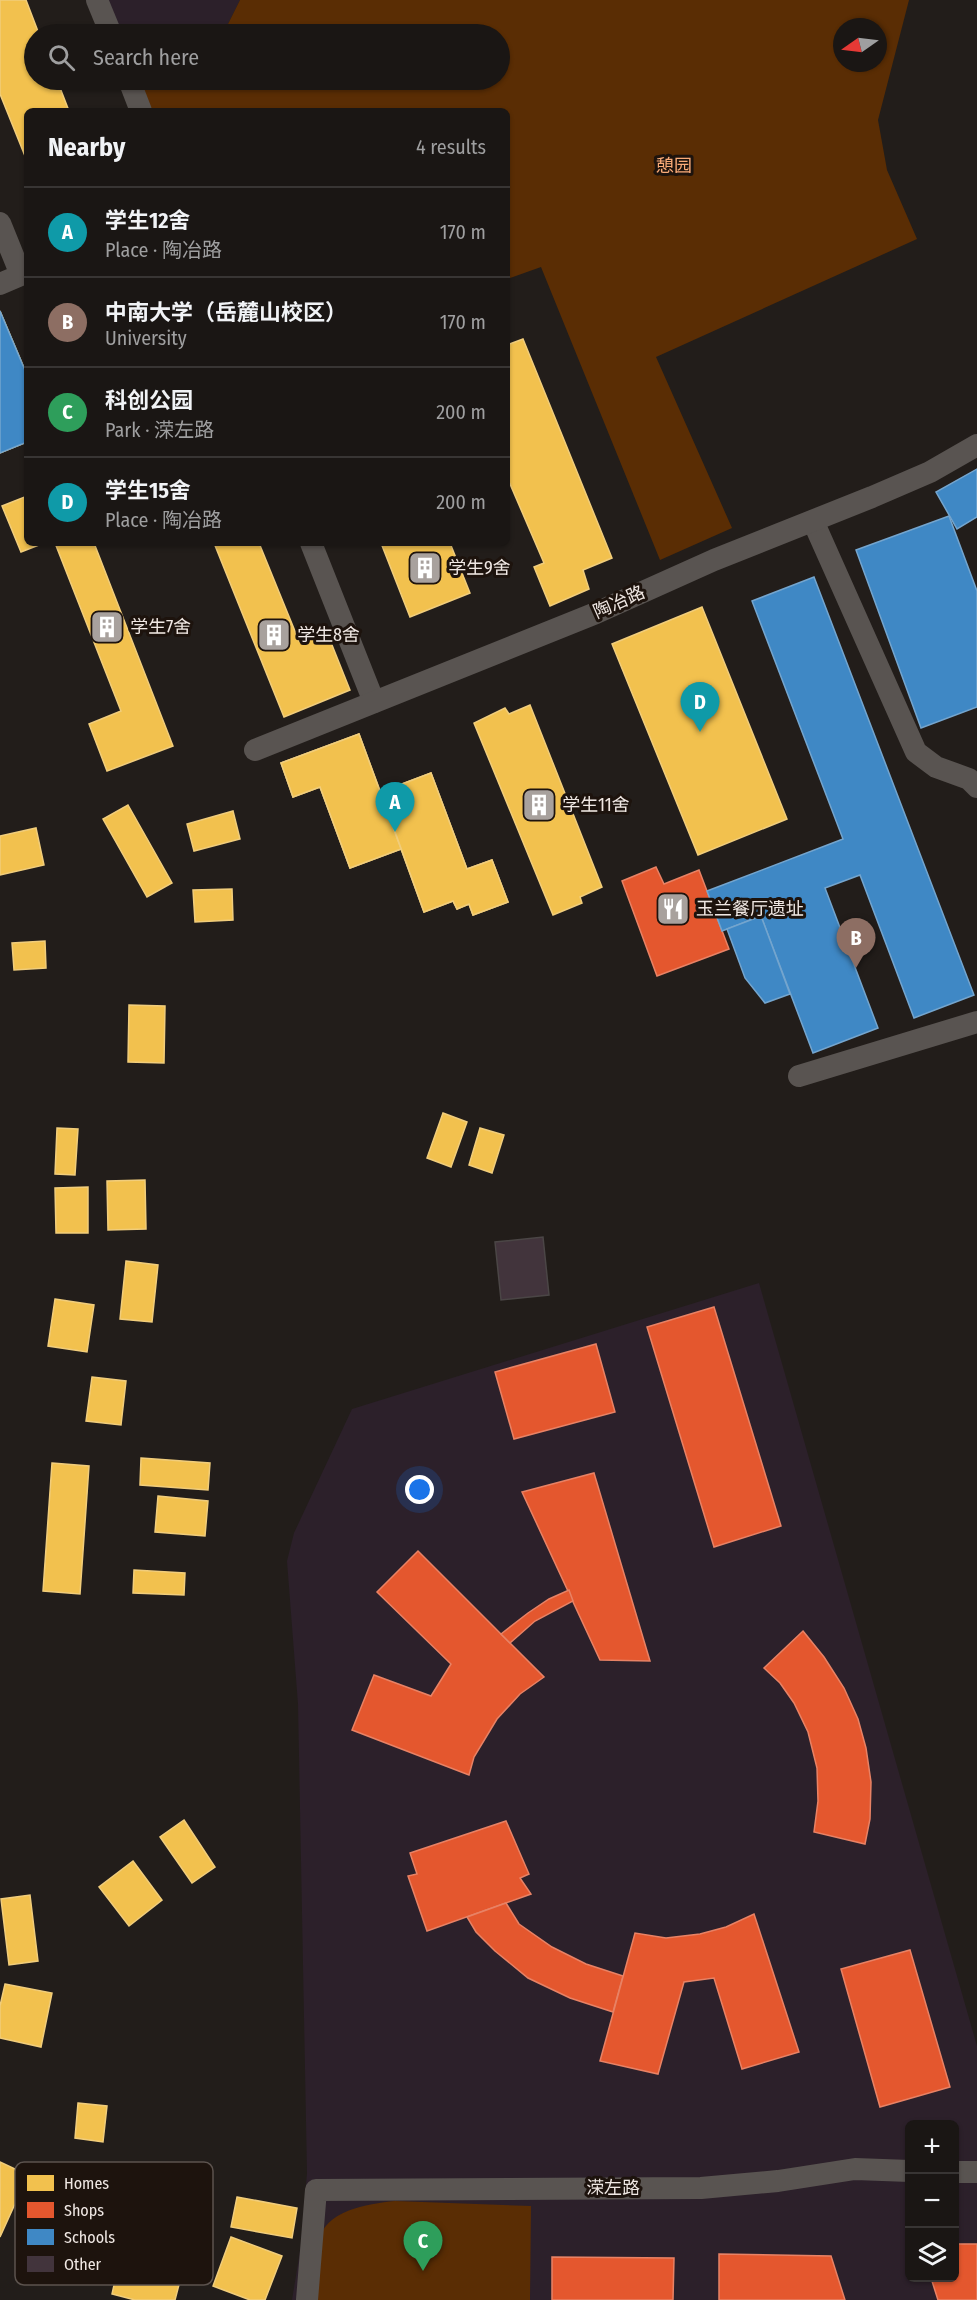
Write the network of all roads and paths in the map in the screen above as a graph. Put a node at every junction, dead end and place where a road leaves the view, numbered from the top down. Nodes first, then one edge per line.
1 (97, 0) edge
2 (107, 24) edge
3 (133, 90) edge
4 (140, 108) edge
5 (0, 223) edge
6 (10, 280) edge
7 (973, 445) edge
8 (813, 521) junction
9 (312, 546) edge
10 (374, 702) junction
11 (255, 750) dead end
12 (977, 787) edge
13 (977, 1022) edge
14 (799, 1076) dead end
15 (905, 2171) edge
16 (959, 2172) edge
17 (977, 2172) edge
18 (307, 2300) edge

1 - 2 street
3 - 4 street
5 - 6 street
7 - 8 street, 陶冶路
8 - 10 street, 陶冶路
8 - 12 street
9 - 10 street
10 - 11 street, 陶冶路
13 - 14 street
15 - 18 street, 溁左路
16 - 17 street

